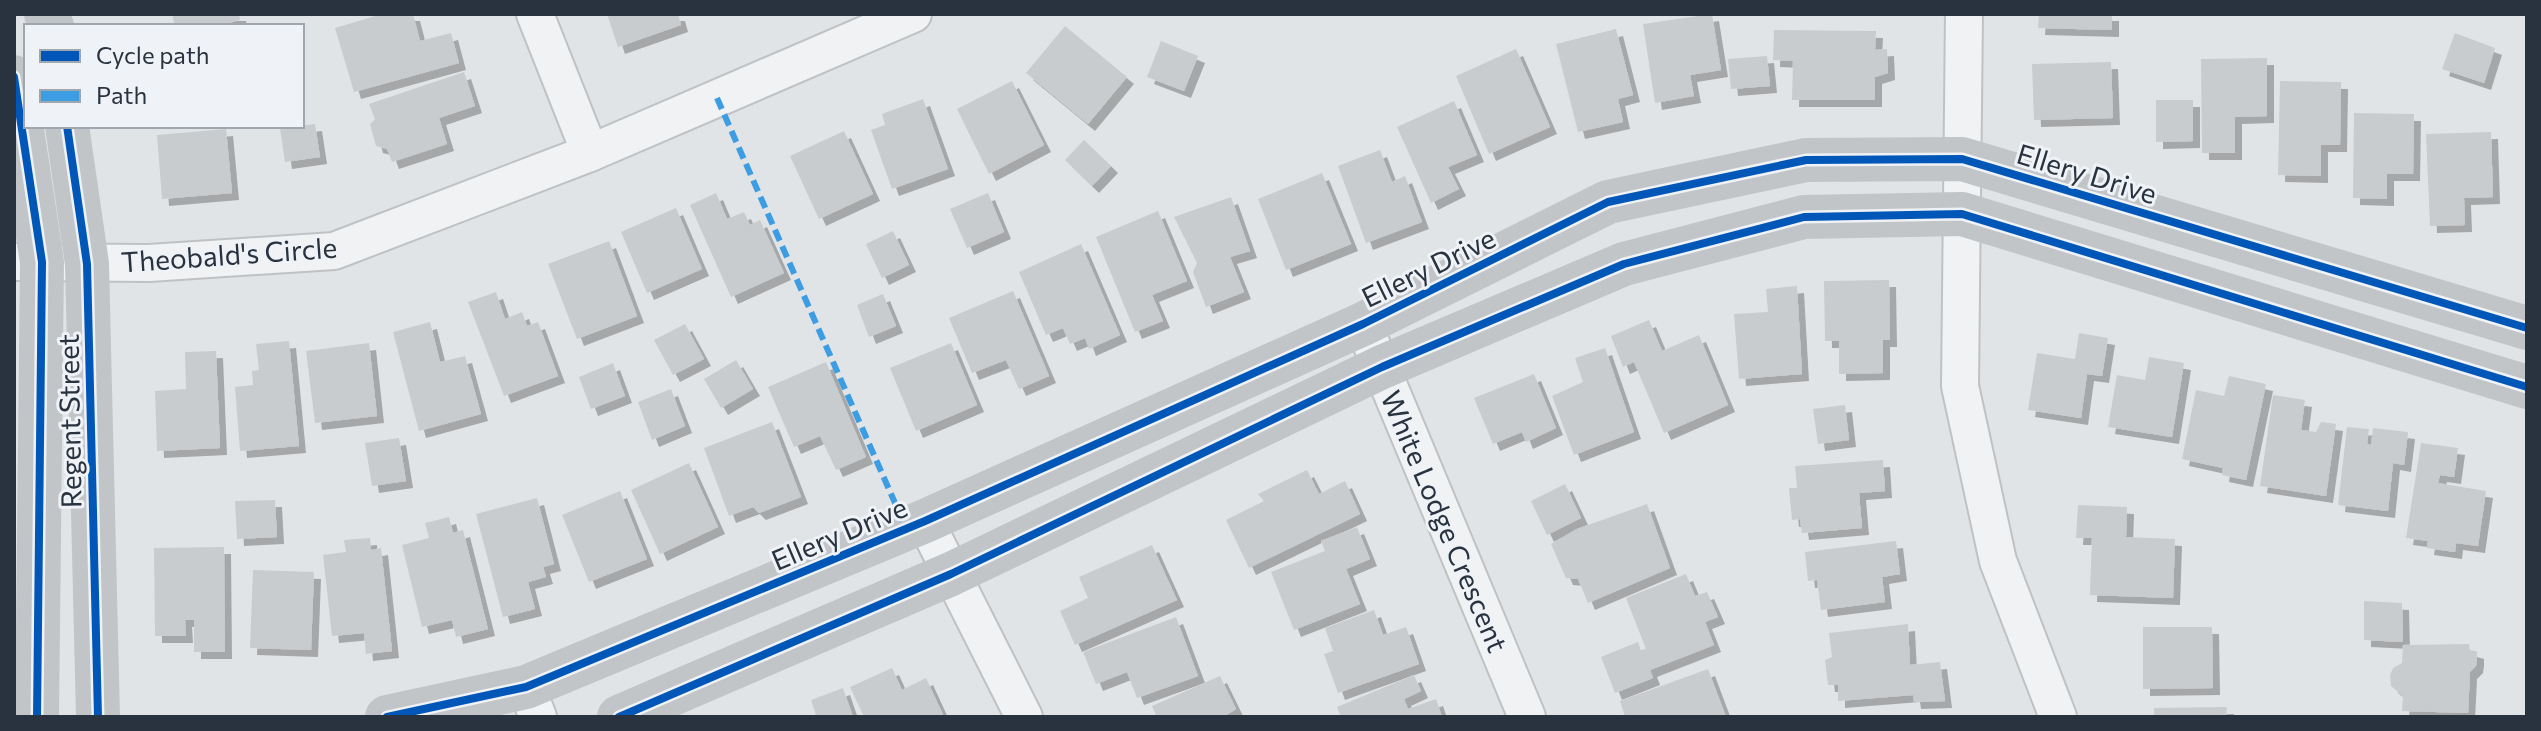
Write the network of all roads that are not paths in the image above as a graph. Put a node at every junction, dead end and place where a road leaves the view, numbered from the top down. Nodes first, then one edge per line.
1 (535, 14) edge
2 (913, 14) edge
3 (1964, 14) edge
4 (14, 77) edge
5 (67, 128) edge
6 (590, 153) junction
7 (1962, 159) junction
8 (1962, 214) junction
9 (28, 262) edge
10 (87, 264) junction
11 (1363, 324) junction
12 (2527, 328) edge
13 (1382, 367) junction
14 (2527, 387) edge
15 (925, 521) junction
16 (951, 574) junction
17 (532, 702) edge
18 (37, 717) edge
19 (98, 717) edge
20 (387, 717) edge
21 (619, 717) edge
22 (1024, 717) edge
23 (1527, 717) edge
24 (2058, 717) edge

1 - 6 street
2 - 6 street, Theobald's Circle
3 - 7 street
4 - 9 street, Regent Street
5 - 10 street, Regent Street
6 - 10 street, Theobald's Circle
7 - 8 street
7 - 11 street, Ellery Drive
7 - 12 street, Ellery Drive
8 - 13 street
8 - 14 street
8 - 24 street
9 - 10 street, Theobald's Circle
9 - 18 street, Regent Street
10 - 19 street, Regent Street
11 - 13 street, White Lodge Crescent
11 - 15 street, Ellery Drive
13 - 16 street
13 - 23 street, White Lodge Crescent
15 - 16 street
15 - 17 street, Ellery Drive
16 - 21 street
16 - 22 street
17 - 20 street, Ellery Drive

